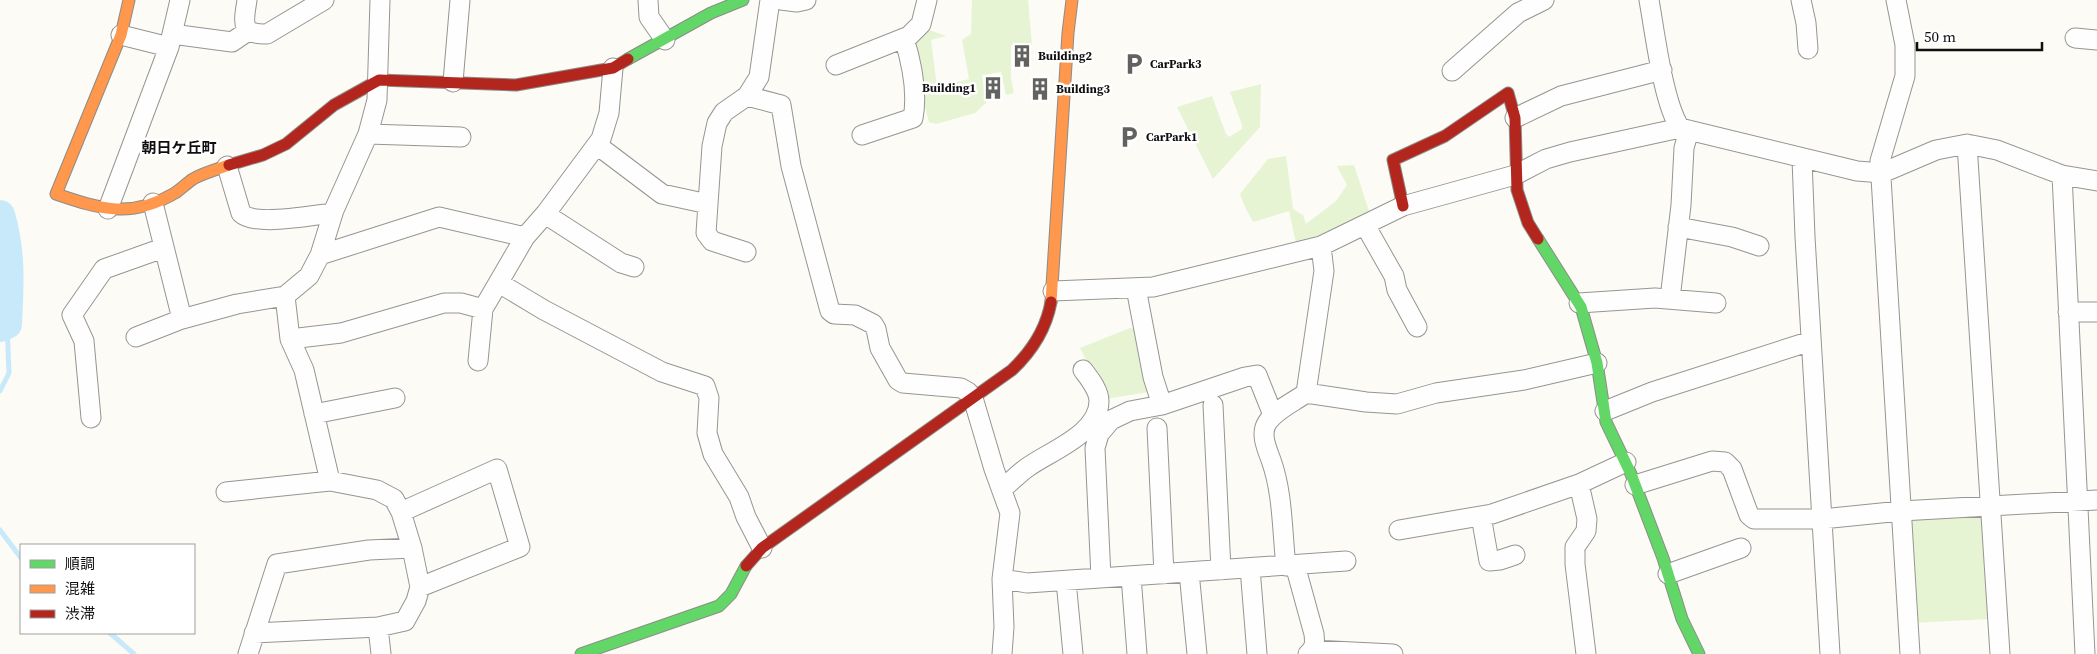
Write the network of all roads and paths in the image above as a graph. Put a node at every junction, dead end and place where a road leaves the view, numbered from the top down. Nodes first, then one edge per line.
1 (129, 0) edge
2 (180, 0) edge
3 (247, 0) edge
4 (324, 0) edge
5 (380, 0) edge
6 (460, 0) edge
7 (648, 0) edge
8 (743, 0) edge
9 (770, 0) edge
10 (781, 0) edge
11 (806, 0) edge
12 (927, 0) edge
13 (1072, 0) edge
14 (1544, 0) edge
15 (1648, 0) edge
16 (1802, 0) edge
17 (1896, 0) edge
18 (712, 6) edge
19 (248, 31) junction
20 (121, 34) junction
21 (904, 38) junction
22 (2075, 38) dead end
23 (171, 40) junction
24 (665, 40) junction
25 (2097, 40) edge
26 (1808, 49) dead end
27 (836, 65) dead end
28 (613, 68) junction
29 (1662, 70) junction
30 (1452, 71) dead end
31 (379, 80) junction
32 (453, 82) junction
33 (747, 96) junction
34 (1515, 118) junction
35 (1685, 129) junction
36 (368, 134) junction
37 (862, 135) dead end
38 (461, 137) dead end
39 (1967, 144) junction
40 (597, 145) junction
41 (1802, 159) junction
42 (227, 166) junction
43 (1882, 173) junction
44 (1515, 175) junction
45 (2062, 175) junction
46 (2097, 181) edge
47 (153, 203) junction
48 (708, 204) junction
49 (1403, 206) junction
50 (108, 209) junction
51 (333, 213) junction
52 (545, 214) junction
53 (1365, 225) junction
54 (1678, 227) junction
55 (525, 237) junction
56 (1321, 246) junction
57 (1758, 246) dead end
58 (163, 248) junction
59 (746, 252) dead end
60 (320, 255) junction
61 (634, 267) dead end
62 (499, 283) junction
63 (1136, 288) junction
64 (1053, 291) junction
65 (285, 296) junction
66 (1670, 299) junction
67 (1580, 303) junction
68 (1716, 303) dead end
69 (483, 309) junction
70 (2068, 312) junction
71 (2097, 312) edge
72 (182, 320) junction
73 (1417, 327) dead end
74 (136, 337) dead end
75 (290, 339) junction
76 (1811, 340) junction
77 (478, 361) dead end
78 (1597, 364) junction
79 (1084, 370) dead end
80 (1306, 393) junction
81 (394, 398) dead end
82 (973, 398) junction
83 (1162, 405) junction
84 (1213, 405) dead end
85 (1605, 411) junction
86 (314, 414) junction
87 (1273, 416) junction
88 (90, 418) dead end
89 (1157, 428) dead end
90 (1626, 462) junction
91 (330, 481) junction
92 (1579, 484) junction
93 (1635, 485) junction
94 (1002, 489) junction
95 (226, 492) dead end
96 (2097, 500) edge
97 (2077, 502) junction
98 (1990, 504) junction
99 (1900, 511) junction
100 (401, 512) junction
101 (1481, 516) junction
102 (1822, 519) junction
103 (1399, 530) dead end
104 (412, 548) junction
105 (762, 548) junction
106 (1741, 548) dead end
107 (1515, 555) dead end
108 (1346, 561) dead end
109 (1291, 565) junction
110 (1250, 568) junction
111 (1221, 570) junction
112 (1190, 572) junction
113 (1164, 574) junction
114 (1668, 574) junction
115 (1130, 576) junction
116 (1101, 578) junction
117 (1002, 579) junction
118 (1066, 581) junction
119 (420, 587) junction
120 (378, 627) junction
121 (254, 633) junction
122 (1311, 652) edge
123 (248, 654) edge
124 (381, 654) edge
125 (581, 654) edge
126 (1002, 654) edge
127 (1073, 654) edge
128 (1137, 654) edge
129 (1197, 654) edge
130 (1257, 654) edge
131 (1393, 654) edge
132 (1586, 654) edge
133 (1699, 654) edge
134 (1830, 654) edge
135 (1910, 654) edge
136 (2000, 654) edge
137 (2085, 654) edge

1 - 20 street
2 - 23 street
3 - 19 street
4 - 19 street
5 - 31 street
6 - 32 street
7 - 24 street
8 - 18 street
9 - 33 street
10 - 11 street
12 - 21 street
13 - 64 street
14 - 30 street
15 - 29 street
16 - 26 street
17 - 43 street
18 - 24 street
19 - 23 street
20 - 23 street
20 - 50 street
21 - 27 street
21 - 37 street
22 - 25 street
23 - 50 street
24 - 28 street
28 - 32 street
28 - 40 street
29 - 34 street
29 - 35 street
31 - 32 street
31 - 36 street
31 - 42 street
33 - 48 street
33 - 82 street
34 - 44 street
34 - 49 street
35 - 41 street
35 - 44 street
35 - 54 street
36 - 38 street
36 - 51 street
39 - 43 street
39 - 45 street
39 - 98 street
40 - 48 street
40 - 52 street
41 - 43 street
41 - 76 street
42 - 47 street
42 - 51 street
43 - 99 street
44 - 49 street
44 - 67 street
45 - 46 street
45 - 70 street
47 - 50 street
47 - 58 street
48 - 59 street
49 - 53 street
51 - 60 street
52 - 55 street
52 - 61 street
53 - 56 street
53 - 73 street
54 - 57 street
54 - 66 street
55 - 60 street
55 - 62 street
56 - 63 street
56 - 80 street
58 - 72 street
58 - 88 street
60 - 65 street
62 - 69 street
62 - 105 street
63 - 64 street
63 - 83 street
64 - 82 street
65 - 72 street
65 - 75 street
66 - 67 street
66 - 68 street
67 - 78 street
69 - 75 street
69 - 77 street
70 - 71 street
70 - 97 street
72 - 74 street
75 - 86 street
76 - 85 street
76 - 102 street
78 - 80 street
78 - 85 street
79 - 94 street
80 - 87 street
81 - 86 street
82 - 94 street
82 - 105 street
83 - 87 street
83 - 116 street
84 - 111 street
85 - 90 street
86 - 91 street
87 - 109 street
89 - 113 street
90 - 92 street
90 - 93 street
91 - 95 street
91 - 100 street
92 - 101 street
92 - 132 street
93 - 102 street
93 - 114 street
94 - 117 street
96 - 97 street
97 - 98 street
97 - 137 street
98 - 99 street
98 - 136 street
99 - 102 street
99 - 135 street
100 - 104 street
100 - 119 street
101 - 103 street
101 - 107 street
102 - 134 street
104 - 119 street
104 - 121 street
105 - 125 street
106 - 114 street
108 - 109 street
109 - 110 street
109 - 122 street
110 - 111 street
110 - 130 street
111 - 112 street
112 - 113 street
112 - 129 street
113 - 115 street
114 - 133 street
115 - 116 street
115 - 128 street
116 - 118 street
117 - 118 street
117 - 126 street
118 - 127 street
119 - 120 street
120 - 121 street
120 - 124 street
121 - 123 street
122 - 131 street

